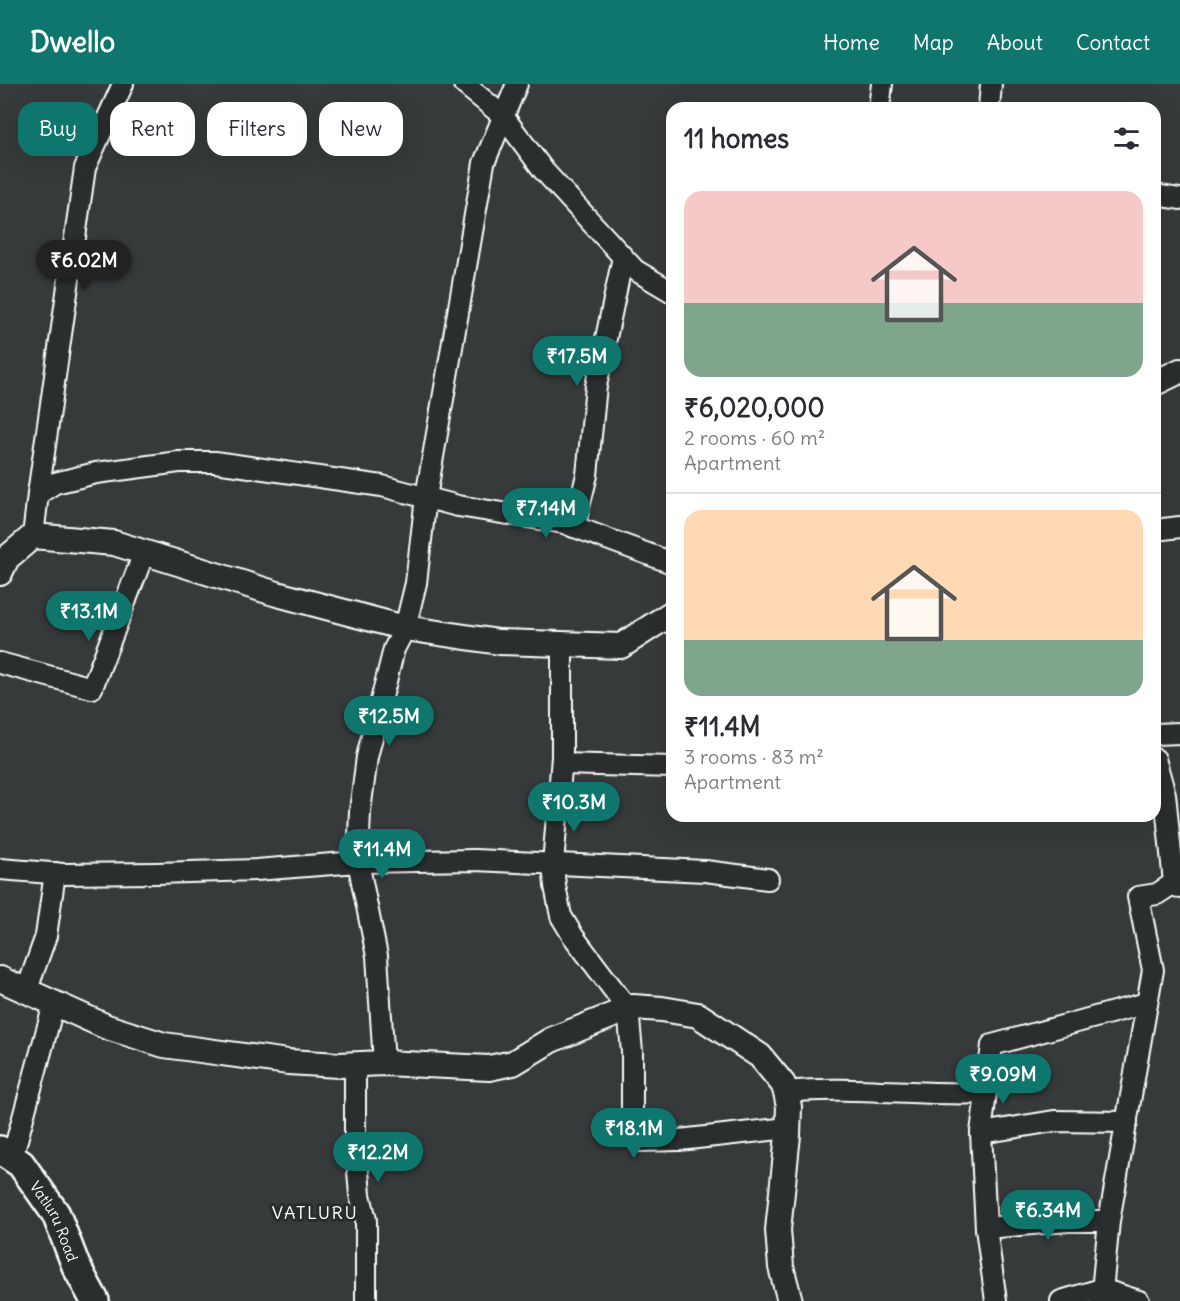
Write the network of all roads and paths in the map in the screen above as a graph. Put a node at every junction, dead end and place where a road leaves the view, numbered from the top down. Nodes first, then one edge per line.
1 (123, 84) edge
2 (464, 84) edge
3 (517, 84) edge
4 (882, 84) edge
5 (991, 84) edge
6 (880, 102) edge
7 (990, 102) edge
8 (503, 116) junction
9 (1161, 196) edge
10 (1180, 199) edge
11 (623, 257) junction
12 (666, 288) edge
13 (1180, 371) edge
14 (1161, 380) edge
15 (38, 494) junction
16 (426, 497) junction
17 (574, 526) junction
18 (1180, 527) edge
19 (1161, 529) edge
20 (33, 536) junction
21 (144, 553) junction
22 (666, 562) edge
23 (0, 573) edge
24 (666, 617) edge
25 (405, 628) junction
26 (562, 646) junction
27 (0, 663) edge
28 (1180, 733) edge
29 (1161, 734) edge
30 (562, 764) junction
31 (666, 767) edge
32 (1161, 780) edge
33 (358, 862) junction
34 (553, 864) junction
35 (0, 869) edge
36 (55, 873) junction
37 (768, 879) dead end
38 (1177, 886) edge
39 (0, 979) edge
40 (26, 992) junction
41 (1147, 1003) junction
42 (54, 1004) junction
43 (628, 1009) junction
44 (384, 1063) junction
45 (355, 1064) junction
46 (786, 1092) junction
47 (985, 1093) junction
48 (1127, 1122) junction
49 (788, 1128) junction
50 (981, 1133) junction
51 (6, 1154) edge
52 (1109, 1221) junction
53 (986, 1228) junction
54 (1101, 1295) edge
55 (1137, 1300) edge
56 (95, 1301) edge
57 (366, 1301) edge
58 (790, 1301) edge
59 (996, 1301) edge
60 (1061, 1301) edge

1 - 15 street
2 - 8 street
3 - 8 street
4 - 6 street
5 - 7 street
8 - 11 street
8 - 16 street
9 - 10 street
11 - 12 street
11 - 17 street
13 - 14 street
15 - 16 street
15 - 20 street
16 - 17 street
16 - 25 street
17 - 22 street
18 - 19 street
20 - 21 street
20 - 23 street
21 - 25 street
21 - 27 street
24 - 26 street
25 - 26 street
25 - 33 street
26 - 30 street
28 - 29 street
30 - 31 street
30 - 34 street
32 - 38 street
33 - 34 street
33 - 36 street
33 - 44 street
34 - 37 street
34 - 43 street
35 - 36 street
36 - 40 street
38 - 41 street
39 - 40 street
40 - 42 street
41 - 47 street
41 - 48 street
42 - 45 street
42 - 51 street
43 - 44 street
43 - 46 street
43 - 49 street
44 - 45 street
45 - 57 street
46 - 47 street
46 - 49 street
47 - 50 street
48 - 50 street
48 - 52 street
49 - 58 street
50 - 53 street
51 - 56 main road, Vatluru Road
52 - 53 street
52 - 54 street
53 - 59 street
54 - 55 street
54 - 60 street

